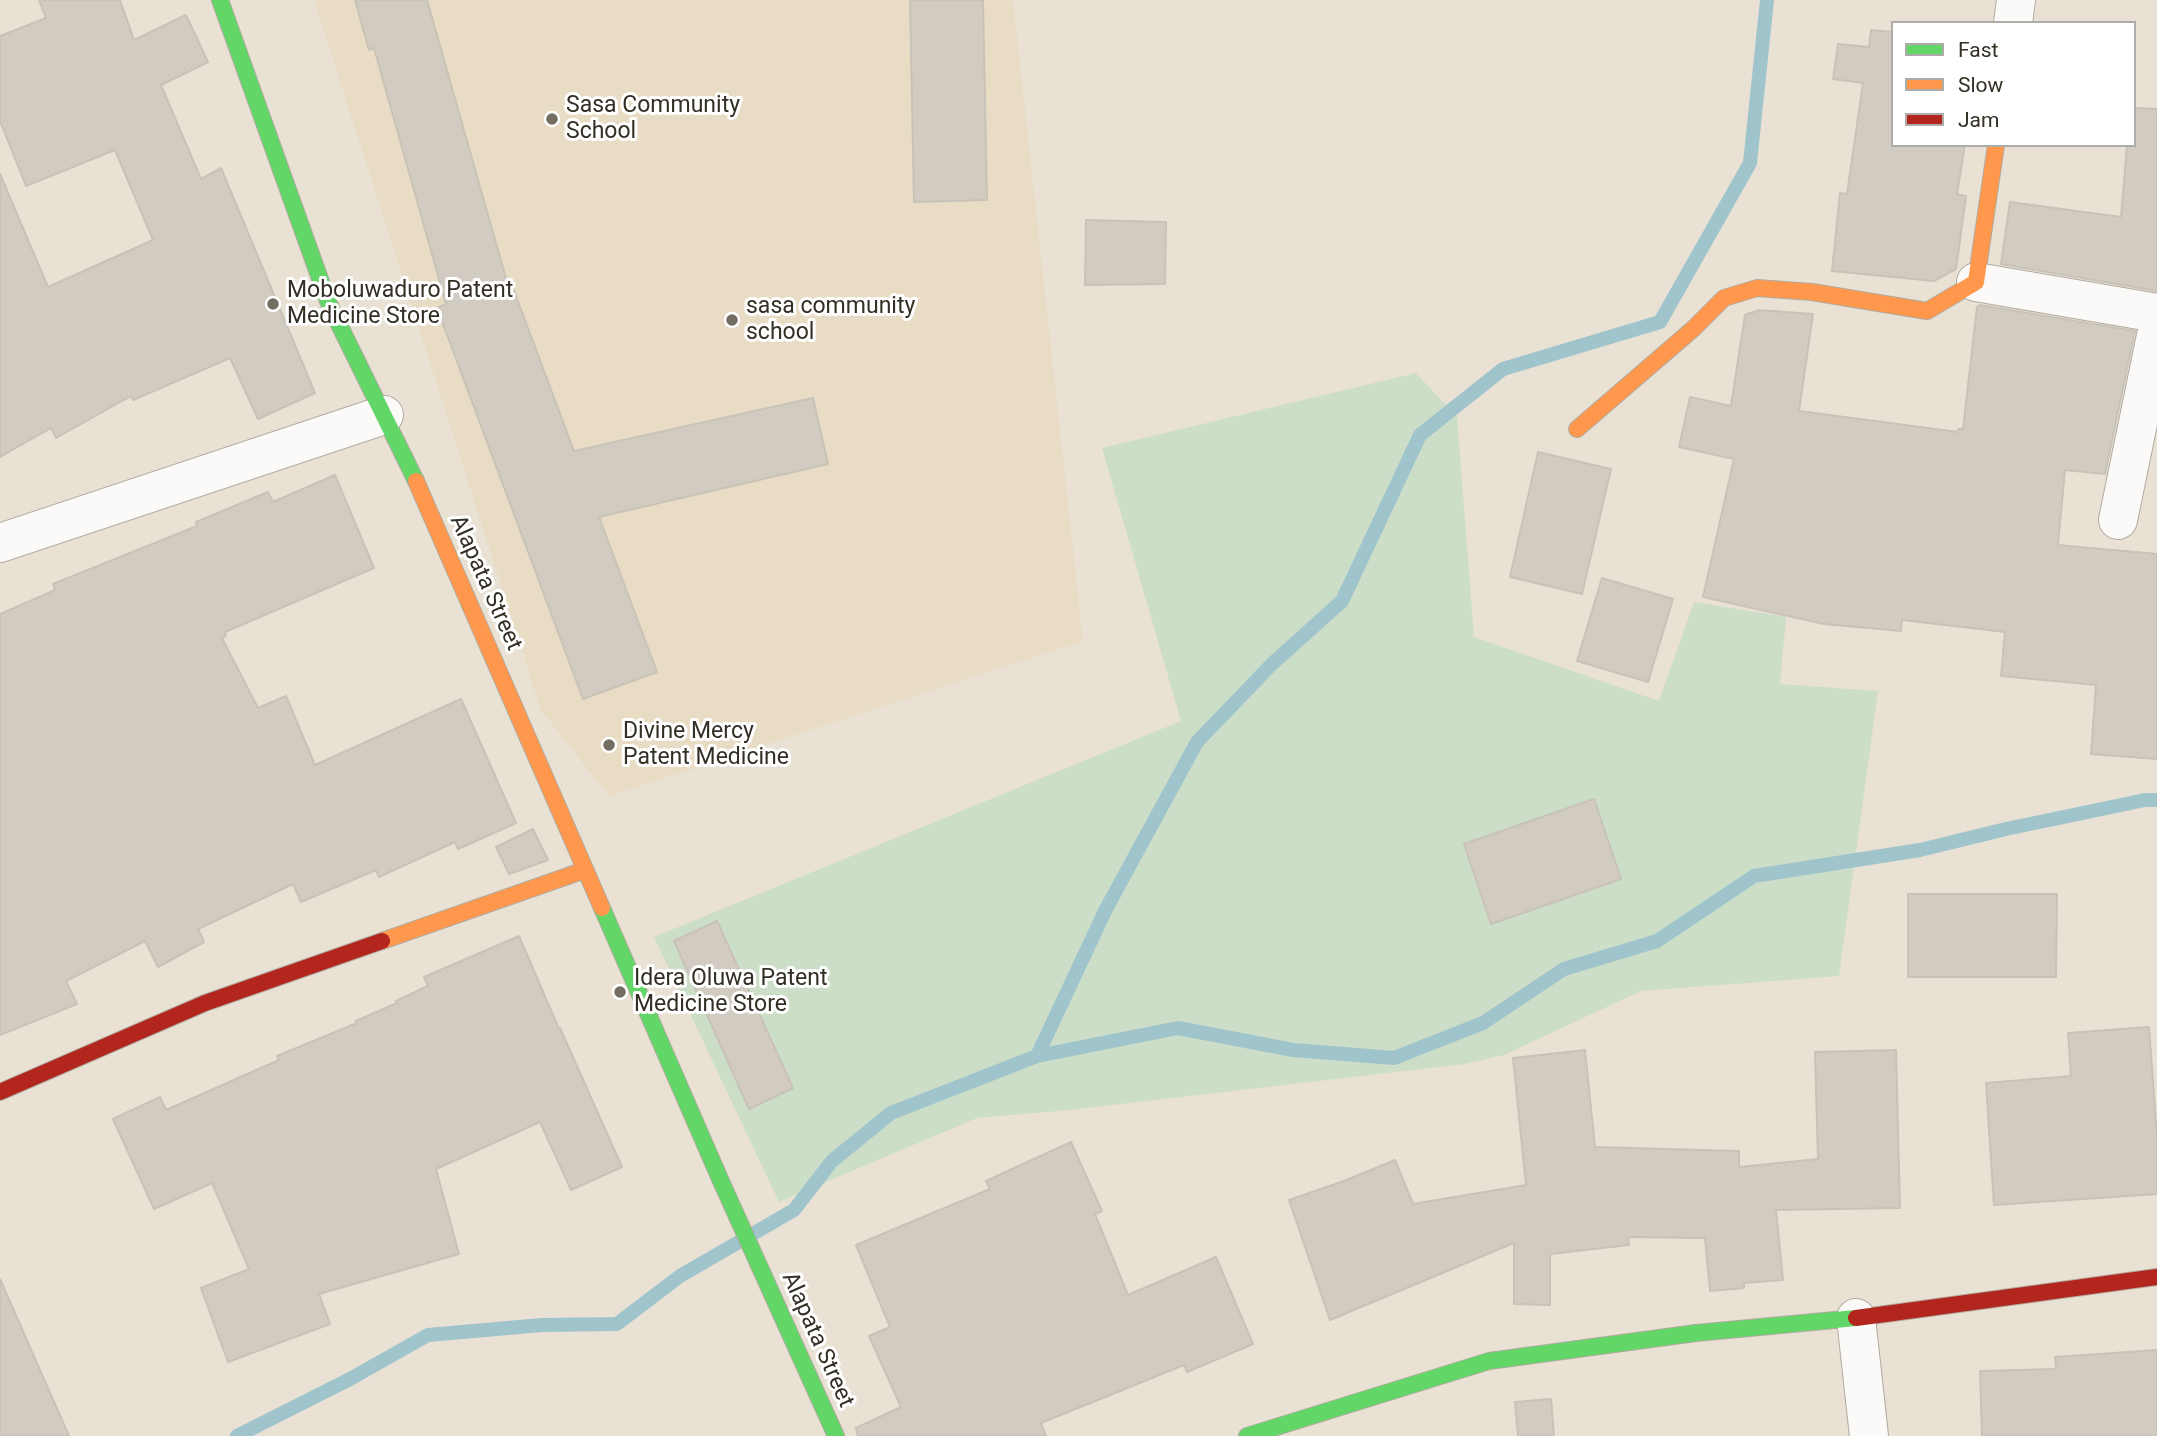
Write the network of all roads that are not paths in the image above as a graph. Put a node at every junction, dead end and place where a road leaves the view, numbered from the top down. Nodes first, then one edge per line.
1 (220, 0) edge
2 (2016, 0) edge
3 (2013, 21) edge
4 (1996, 147) edge
5 (1976, 282) junction
6 (2157, 313) edge
7 (2157, 331) edge
8 (384, 415) junction
9 (1577, 429) dead end
10 (2118, 520) dead end
11 (0, 543) edge
12 (585, 870) junction
13 (0, 1092) edge
14 (2157, 1277) edge
15 (1857, 1318) junction
16 (836, 1436) edge
17 (1247, 1436) edge
18 (1869, 1436) edge

1 - 8 street, Alapata Street
2 - 3 street
4 - 5 street
5 - 6 street
5 - 9 street
7 - 10 street
8 - 11 street
8 - 12 street, Alapata Street
12 - 13 street
12 - 16 street, Alapata Street
14 - 15 street
15 - 17 street
15 - 18 street

